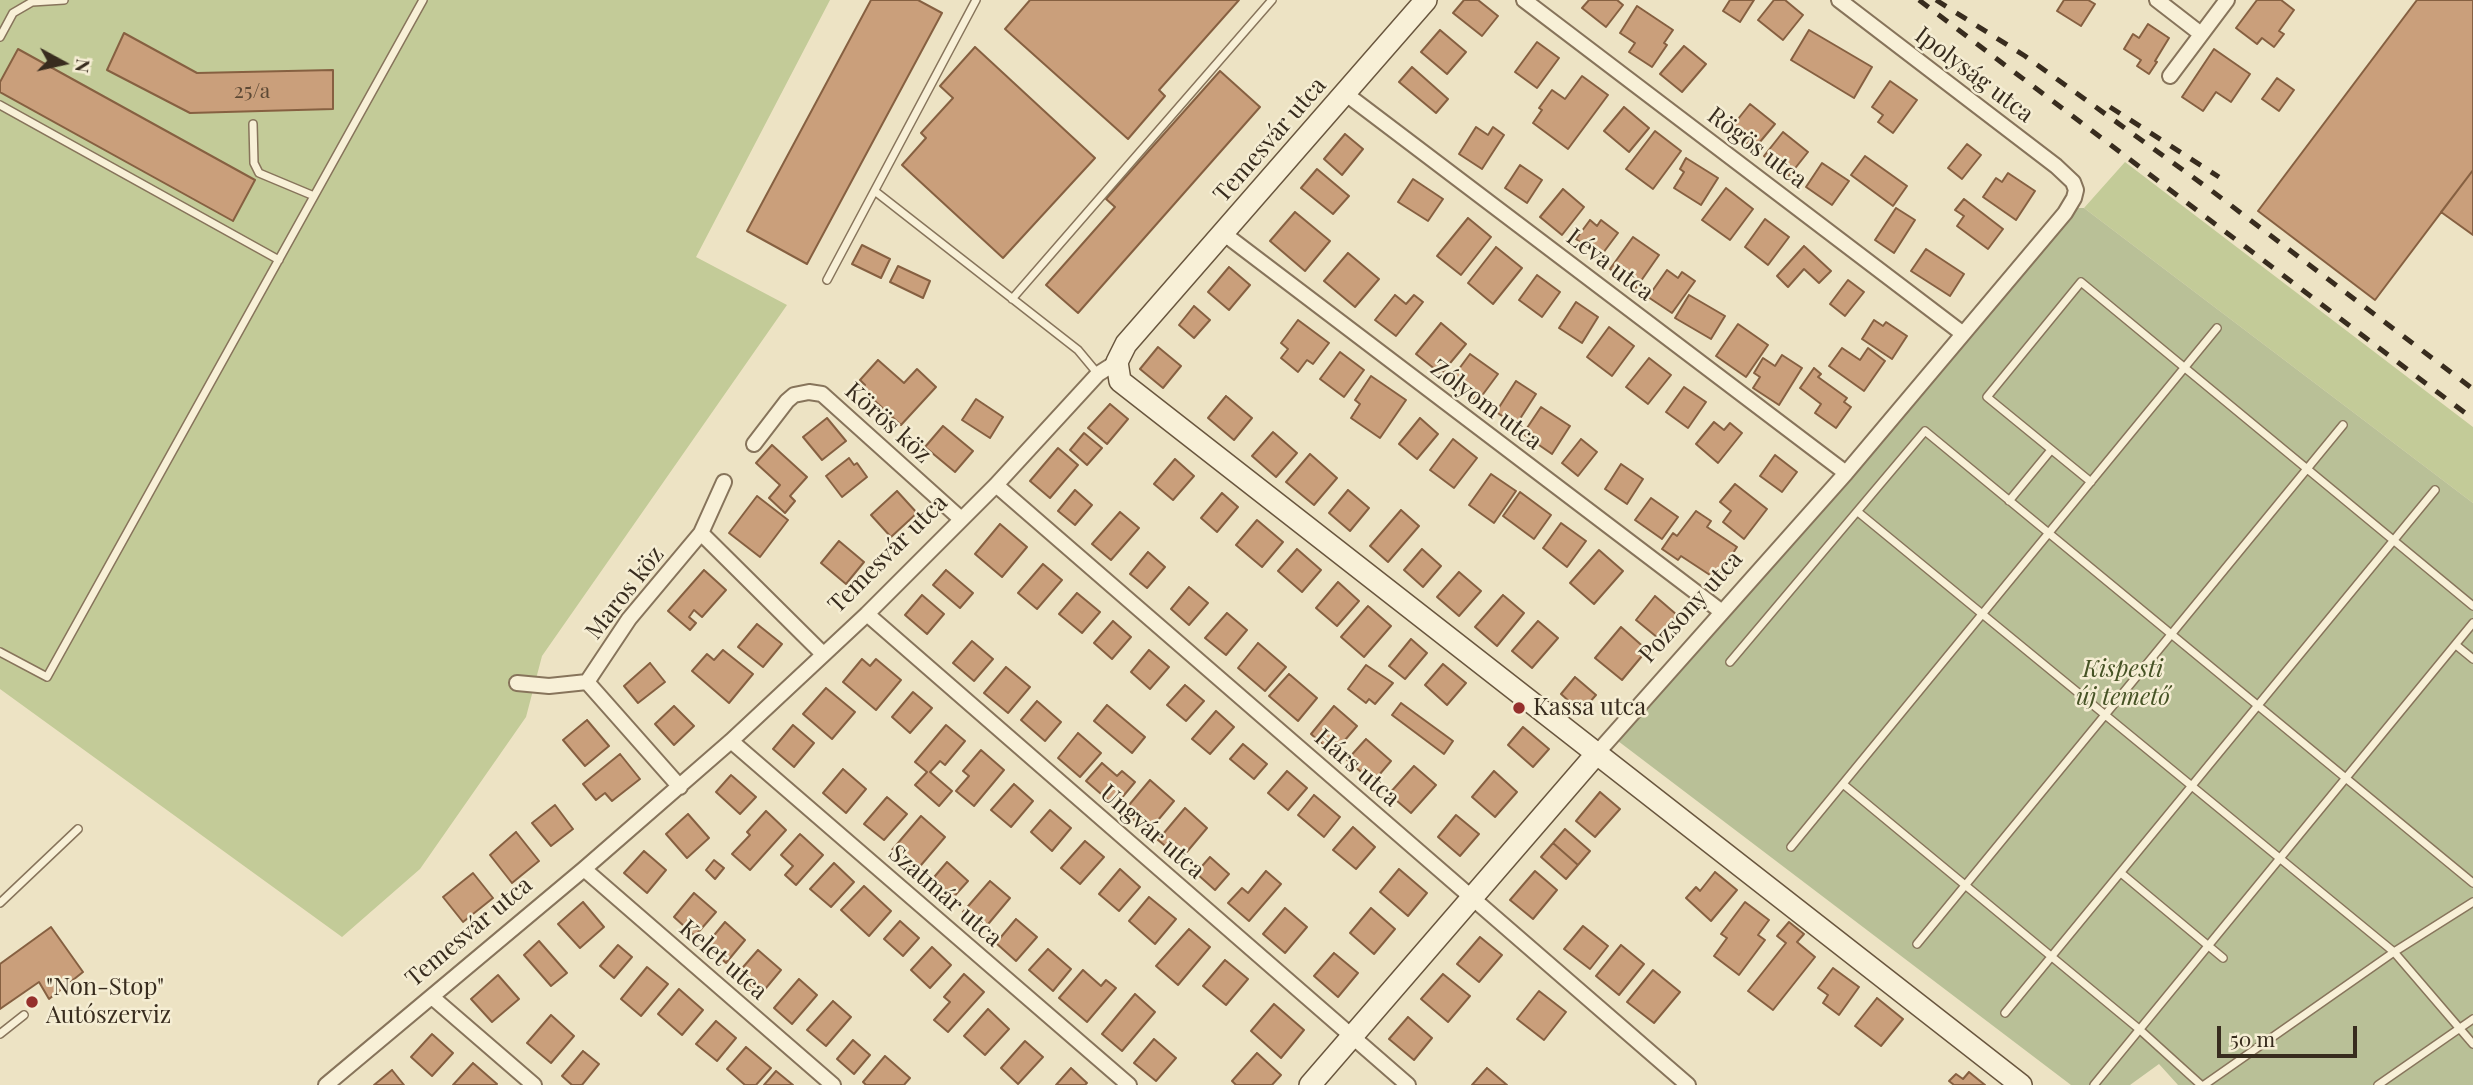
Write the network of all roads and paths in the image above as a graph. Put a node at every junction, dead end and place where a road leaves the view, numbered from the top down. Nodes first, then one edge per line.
1 (64, 0) edge
2 (423, 0) edge
3 (976, 0) edge
4 (1272, 0) edge
5 (1426, 0) edge
6 (1524, 0) edge
7 (1839, 0) edge
8 (2157, 0) edge
9 (2227, 0) edge
10 (2201, 34) junction
11 (0, 37) edge
12 (2170, 76) dead end
13 (1346, 94) junction
14 (0, 105) edge
15 (253, 124) dead end
16 (2076, 190) joint
17 (876, 192) junction
18 (314, 196) junction
19 (1223, 233) junction
20 (278, 260) junction
21 (828, 280) dead end
22 (1012, 299) junction
23 (2217, 328) dead end
24 (1962, 333) junction
25 (1117, 362) junction
26 (2185, 368) junction
27 (1098, 374) junction
28 (2343, 425) dead end
29 (754, 444) dead end
30 (2051, 450) junction
31 (2307, 469) junction
32 (1846, 473) junction
33 (724, 482) dead end
34 (2091, 482) junction
35 (996, 485) junction
36 (2435, 490) dead end
37 (2009, 501) junction
38 (1858, 512) junction
39 (961, 519) junction
40 (701, 533) junction
41 (2048, 534) junction
42 (2394, 541) junction
43 (2473, 606) edge
44 (1721, 612) junction
45 (867, 614) junction
46 (1982, 614) junction
47 (2473, 623) edge
48 (2171, 635) junction
49 (2455, 645) junction
50 (0, 652) edge
51 (823, 654) junction
52 (2473, 659) edge
53 (1730, 662) dead end
54 (587, 682) junction
55 (517, 683) dead end
56 (2258, 707) junction
57 (2105, 715) junction
58 (731, 741) junction
59 (1598, 752) junction
60 (2345, 779) junction
61 (1843, 784) junction
62 (680, 787) junction
63 (2192, 787) junction
64 (78, 829) dead end
65 (1791, 847) dead end
66 (2279, 859) junction
67 (584, 869) junction
68 (2121, 873) junction
69 (2473, 883) edge
70 (1965, 886) junction
71 (1472, 898) junction
72 (2473, 902) edge
73 (0, 903) edge
74 (1917, 944) dead end
75 (2208, 945) junction
76 (2394, 952) junction
77 (2052, 957) junction
78 (2224, 958) dead end
79 (432, 997) junction
80 (2006, 1013) dead end
81 (24, 1015) dead end
82 (2473, 1019) edge
83 (2461, 1027) junction
84 (2139, 1029) junction
85 (0, 1034) edge
86 (1352, 1037) junction
87 (2473, 1044) edge
88 (326, 1085) edge
89 (534, 1085) edge
90 (833, 1085) edge
91 (1129, 1085) edge
92 (1310, 1085) edge
93 (1408, 1085) edge
94 (1688, 1085) edge
95 (2021, 1085) edge
96 (2094, 1085) edge
97 (2202, 1085) edge
98 (2378, 1085) edge

1 - 11 lane
2 - 18 lane
3 - 17 lane
4 - 22 lane
5 - 13 street, Temesvár utca
6 - 24 street, Rögös utca
7 - 16 street, Ipolyság utca
8 - 10 street
9 - 10 street
10 - 12 street
13 - 19 street, Temesvár utca
13 - 32 street, Léva utca
14 - 20 lane
15 - 18 lane
16 - 24 street, Pozsony utca
17 - 21 lane
17 - 22 lane
18 - 20 lane
19 - 25 street, Temesvár utca
19 - 44 street, Zólyom utca
20 - 50 lane
22 - 27 lane
23 - 26 lane
24 - 32 street, Pozsony utca
25 - 27 street, Temesvár utca
25 - 59 street
26 - 30 lane
26 - 31 lane
26 - 34 lane
27 - 35 street, Temesvár utca
28 - 31 lane
29 - 39 street, Körös köz
30 - 34 lane
30 - 37 lane
31 - 42 lane
31 - 48 lane
32 - 44 street, Pozsony utca
33 - 40 street, Maros köz
34 - 41 lane
35 - 39 street, Temesvár utca
35 - 71 street, Hárs utca
36 - 42 lane
37 - 38 lane
37 - 41 lane
38 - 46 lane
38 - 53 lane
39 - 45 street, Temesvár utca
40 - 51 street
40 - 54 street, Maros köz
41 - 46 lane
41 - 48 lane
42 - 43 lane
42 - 56 lane
44 - 59 street, Pozsony utca
45 - 51 street, Temesvár utca
45 - 86 street, Ungvár utca
46 - 57 lane
46 - 61 lane
47 - 49 lane
48 - 56 lane
48 - 57 lane
49 - 52 lane
49 - 60 lane
51 - 58 street, Temesvár utca
54 - 55 street
54 - 62 street
56 - 60 lane
56 - 63 lane
57 - 63 lane
57 - 70 lane
58 - 62 street, Temesvár utca
58 - 91 street, Szatmár utca
59 - 71 street, Pozsony utca
59 - 95 street
60 - 66 lane
60 - 69 lane
61 - 65 lane
61 - 70 lane
62 - 67 street, Temesvár utca
63 - 66 lane
63 - 68 lane
64 - 73 lane
66 - 75 lane
66 - 76 lane
67 - 79 street, Temesvár utca
67 - 90 street, Kelet utca
68 - 75 lane
68 - 77 lane
70 - 74 lane
70 - 77 lane
71 - 86 street, Pozsony utca
71 - 94 street, Hárs utca
72 - 76 lane
75 - 78 lane
75 - 84 lane
76 - 83 lane
76 - 97 lane
77 - 80 lane
77 - 84 lane
79 - 88 street, Temesvár utca
79 - 89 street
81 - 85 lane
82 - 83 lane
83 - 87 lane
83 - 98 lane
84 - 96 lane
84 - 97 lane
86 - 92 street, Pozsony utca
86 - 93 street, Ungvár utca

